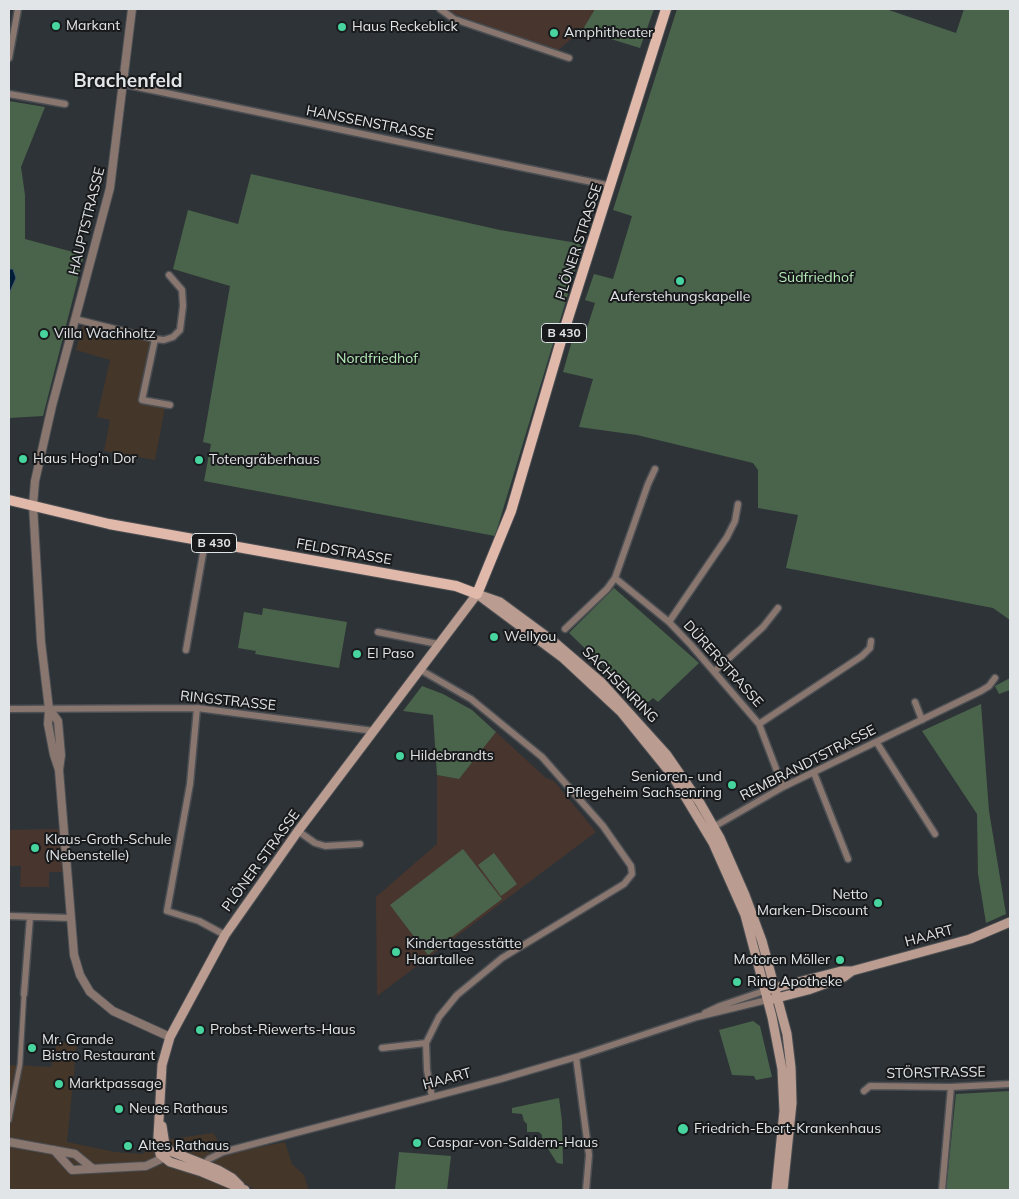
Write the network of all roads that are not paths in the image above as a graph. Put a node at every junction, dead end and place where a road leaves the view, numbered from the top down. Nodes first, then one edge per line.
1 (18, 9) edge
2 (132, 9) edge
3 (440, 9) edge
4 (666, 9) edge
5 (9, 58) edge
6 (569, 58) dead end
7 (124, 84) junction
8 (9, 94) edge
9 (65, 104) dead end
10 (611, 186) junction
11 (169, 275) dead end
12 (75, 319) junction
13 (155, 339) junction
14 (170, 405) dead end
15 (655, 469) dead end
16 (9, 500) edge
17 (738, 504) dead end
18 (33, 505) junction
19 (205, 542) junction
20 (615, 578) junction
21 (477, 594) junction
22 (778, 608) dead end
23 (668, 622) junction
24 (565, 630) dead end
25 (378, 632) dead end
26 (871, 641) dead end
27 (438, 644) junction
28 (186, 650) dead end
29 (419, 669) junction
30 (716, 670) junction
31 (995, 678) dead end
32 (916, 702) dead end
33 (197, 708) junction
34 (9, 709) edge
35 (49, 709) junction
36 (922, 720) junction
37 (759, 724) junction
38 (374, 731) junction
39 (877, 743) junction
40 (814, 773) junction
41 (783, 787) junction
42 (710, 829) junction
43 (298, 831) junction
44 (935, 834) dead end
45 (360, 844) dead end
46 (848, 859) dead end
47 (9, 916) edge
48 (30, 917) junction
49 (71, 918) junction
50 (1010, 922) edge
51 (225, 934) junction
52 (852, 971) junction
53 (776, 988) junction
54 (808, 990) junction
55 (24, 994) joint
56 (766, 996) junction
57 (778, 997) junction
58 (782, 1014) junction
59 (170, 1037) junction
60 (426, 1042) junction
61 (382, 1048) dead end
62 (576, 1057) junction
63 (1010, 1084) edge
64 (951, 1087) junction
65 (864, 1090) dead end
66 (432, 1097) junction
67 (9, 1120) edge
68 (9, 1142) edge
69 (162, 1148) junction
70 (54, 1150) junction
71 (72, 1154) junction
72 (180, 1157) junction
73 (164, 1158) junction
74 (81, 1160) junction
75 (66, 1161) junction
76 (204, 1164) junction
77 (146, 1166) junction
78 (78, 1168) junction
79 (92, 1168) junction
80 (192, 1169) junction
81 (243, 1190) edge
82 (586, 1190) edge
83 (776, 1190) edge
84 (784, 1190) edge
85 (942, 1190) edge

1 - 5 street
2 - 7 street, HAUPTSTRASSE
3 - 6 street
4 - 10 main road, PLÖNER STRASSE / B 430
7 - 10 street, HANSSENSTRASSE
7 - 12 street, HAUPTSTRASSE
8 - 9 street
10 - 21 main road, PLÖNER STRASSE / B 430
11 - 13 street
12 - 13 street
12 - 18 street, HAUPTSTRASSE
13 - 14 street
15 - 20 street
16 - 18 main road, B 430
17 - 23 street
18 - 19 main road, FELDSTRASSE / B 430
18 - 35 street, HAUPTSTRASSE
19 - 21 main road, FELDSTRASSE / B 430
19 - 28 street
20 - 23 street, DÜRERSTRASSE
20 - 24 street
21 - 27 main road, PLÖNER STRASSE
21 - 42 main road, SACHSENRING
22 - 30 street
23 - 30 street, DÜRERSTRASSE
25 - 27 street
26 - 37 street
27 - 29 main road, PLÖNER STRASSE
29 - 38 main road, PLÖNER STRASSE
29 - 60 street
30 - 37 street, DÜRERSTRASSE
31 - 36 street, REMBRANDTSTRASSE
32 - 36 street
33 - 35 street, RINGSTRASSE
33 - 38 street, RINGSTRASSE
33 - 51 street
34 - 35 street, RINGSTRASSE
35 - 49 street, HAUPTSTRASSE
36 - 39 street, REMBRANDTSTRASSE
37 - 41 street, DÜRERSTRASSE
38 - 43 main road, PLÖNER STRASSE
39 - 40 street, REMBRANDTSTRASSE
39 - 44 street
40 - 41 street, REMBRANDTSTRASSE
40 - 46 street
41 - 42 street, REMBRANDTSTRASSE
42 - 53 main road, SACHSENRING
42 - 56 main road, SACHSENRING
43 - 45 street
43 - 51 main road, PLÖNER STRASSE
47 - 48 street
48 - 49 street
48 - 55 street
49 - 59 street, HAUPTSTRASSE
50 - 52 main road, HAART
51 - 59 main road, PLÖNER STRASSE
52 - 53 main road, HAART
52 - 54 main road, HAART
53 - 56 main road, HAART
53 - 57 main road, SACHSENRING
54 - 57 main road, HAART
54 - 58 main road
55 - 67 street
56 - 57 main road, HAART
56 - 62 street, HAART
56 - 83 main road, SACHSENRING
57 - 58 main road, SACHSENRING
58 - 84 main road, SACHSENRING
59 - 69 main road, PLÖNER STRASSE
60 - 61 street
60 - 66 street
62 - 66 street, HAART
62 - 82 street
63 - 64 street, STÖRSTRASSE
64 - 65 street, STÖRSTRASSE
64 - 85 street
66 - 76 street, HAART
68 - 70 street
69 - 72 main road
69 - 73 main road, PLÖNER STRASSE
69 - 77 street
70 - 71 street
70 - 75 street
71 - 74 street
71 - 75 street
72 - 73 main road
72 - 76 main road
73 - 77 street
73 - 80 main road
74 - 78 street
74 - 79 street
75 - 78 street
76 - 80 main road
76 - 81 main road
77 - 79 street
78 - 79 street
80 - 81 main road

